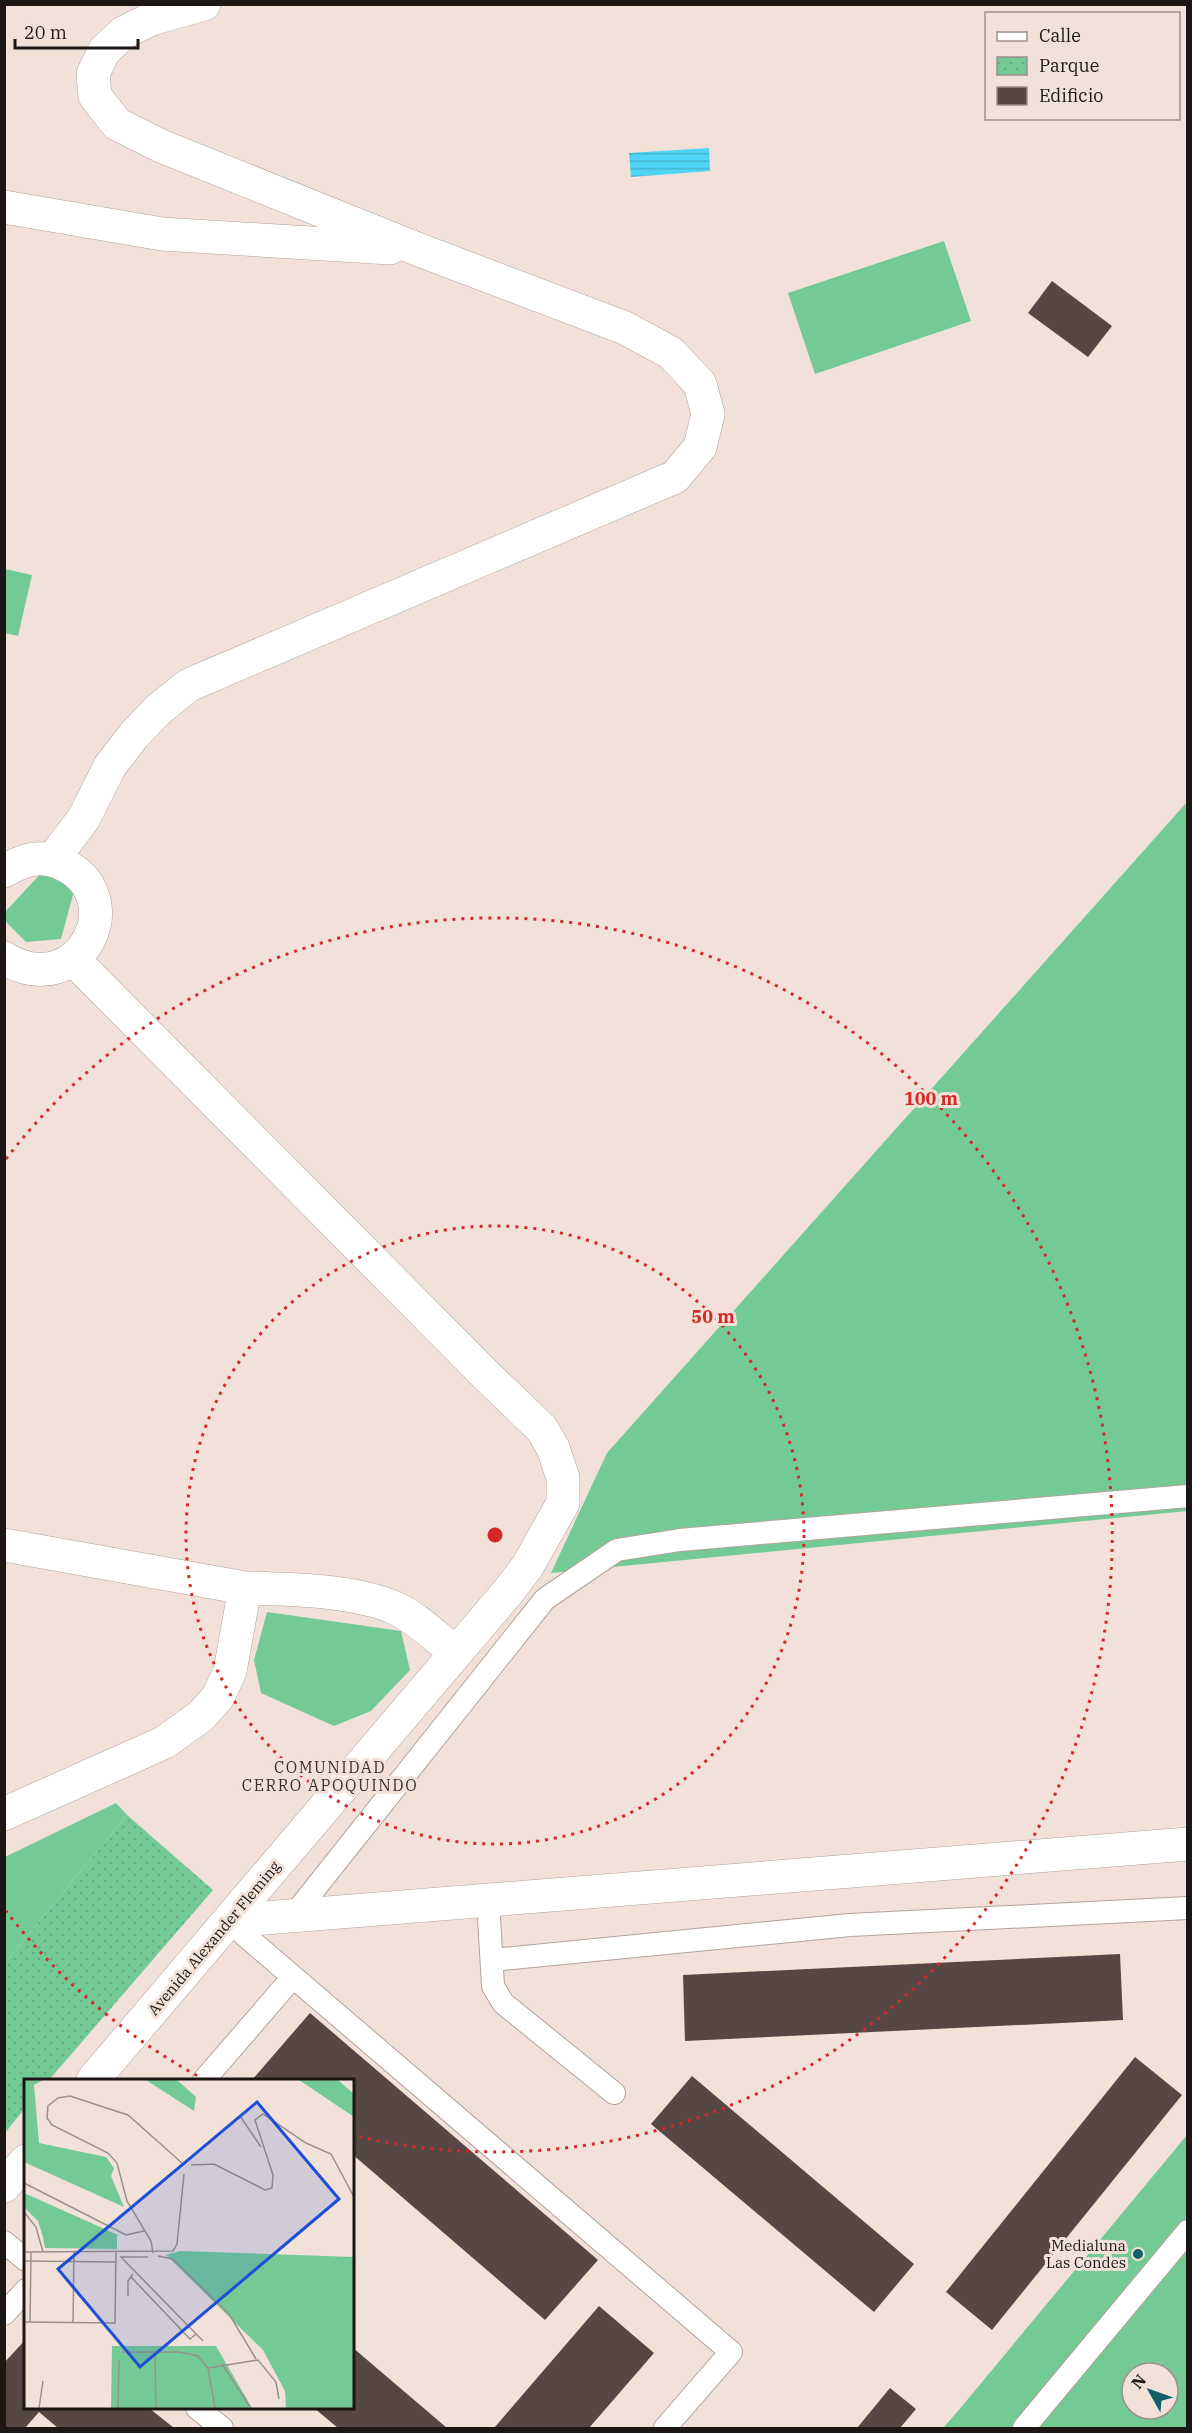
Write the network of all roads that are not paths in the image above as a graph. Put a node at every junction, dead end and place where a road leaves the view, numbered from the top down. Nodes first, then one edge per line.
1 (204, 4) edge
2 (4, 207) edge
3 (417, 249) junction
4 (53, 859) junction
5 (4, 871) edge
6 (4, 958) edge
7 (73, 959) junction
8 (1188, 1496) edge
9 (4, 1545) edge
10 (245, 1588) junction
11 (456, 1653) junction
12 (4, 1814) edge
13 (1188, 1844) edge
14 (488, 1900) junction
15 (1188, 1908) edge
16 (293, 1916) junction
17 (228, 1921) junction
18 (492, 1960) junction
19 (293, 1977) junction
20 (94, 2079) edge
21 (205, 2079) edge
22 (614, 2093) dead end
23 (24, 2163) edge
24 (4, 2186) edge
25 (1186, 2236) edge
26 (4, 2242) edge
27 (24, 2258) edge
28 (24, 2292) edge
29 (4, 2314) edge
30 (198, 2409) edge
31 (222, 2428) edge
32 (665, 2428) edge
33 (1024, 2428) edge

1 - 3 street
2 - 3 street
3 - 4 street
4 - 5 street
4 - 7 street
6 - 7 street
7 - 11 street, Avenida Alexander Fleming
8 - 16 lane
9 - 10 street
10 - 11 street
10 - 12 street
11 - 17 street, Avenida Alexander Fleming
13 - 14 street
14 - 16 street
14 - 18 lane
15 - 18 lane
16 - 17 street
17 - 19 lane
17 - 20 street, Avenida Alexander Fleming
18 - 22 lane
19 - 21 lane
19 - 32 lane
23 - 24 street
25 - 33 lane
26 - 27 lane
28 - 29 lane
30 - 31 lane

